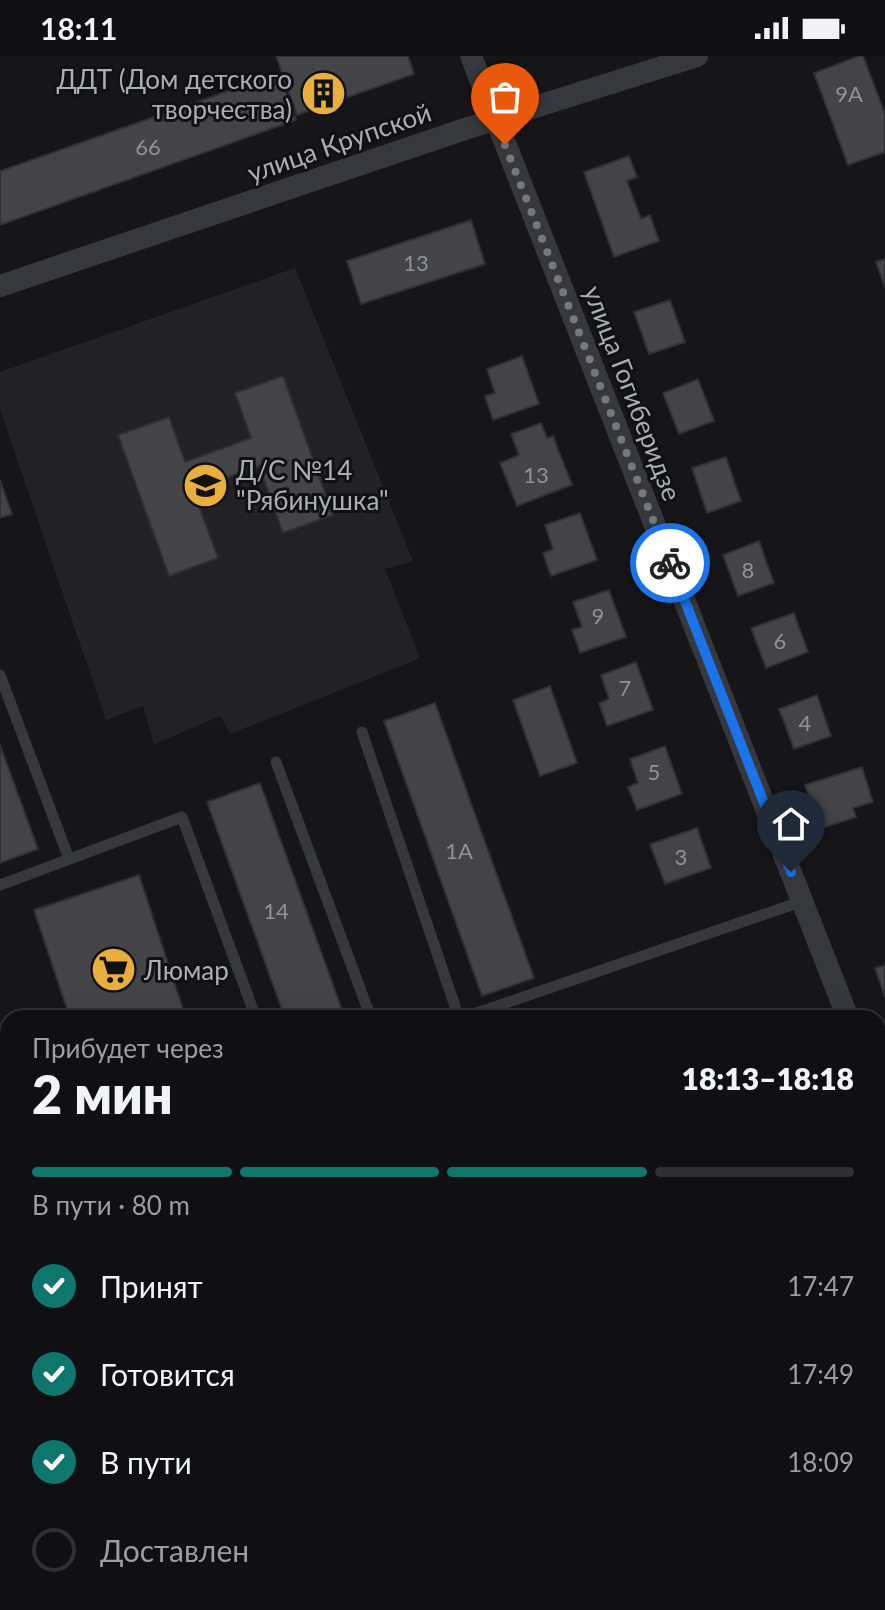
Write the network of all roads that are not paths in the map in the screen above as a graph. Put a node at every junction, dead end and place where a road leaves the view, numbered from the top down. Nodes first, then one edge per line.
1 (471, 56) edge
2 (697, 56) edge
3 (495, 120) junction
4 (0, 286) edge
5 (0, 675) edge
6 (362, 732) dead end
7 (276, 762) dead end
8 (69, 859) junction
9 (0, 885) edge
10 (803, 901) junction
11 (253, 1010) edge
12 (368, 1010) edge
13 (457, 1010) edge
14 (483, 1010) edge
15 (845, 1010) edge

1 - 3 street, улица Гогиберидзе
2 - 3 street, улица Крупской
3 - 4 street, улица Крупской
3 - 10 street, улица Гогиберидзе
5 - 8 lane
6 - 13 lane
7 - 12 lane
8 - 9 lane
8 - 11 lane
10 - 14 lane
10 - 15 street, улица Гогиберидзе

